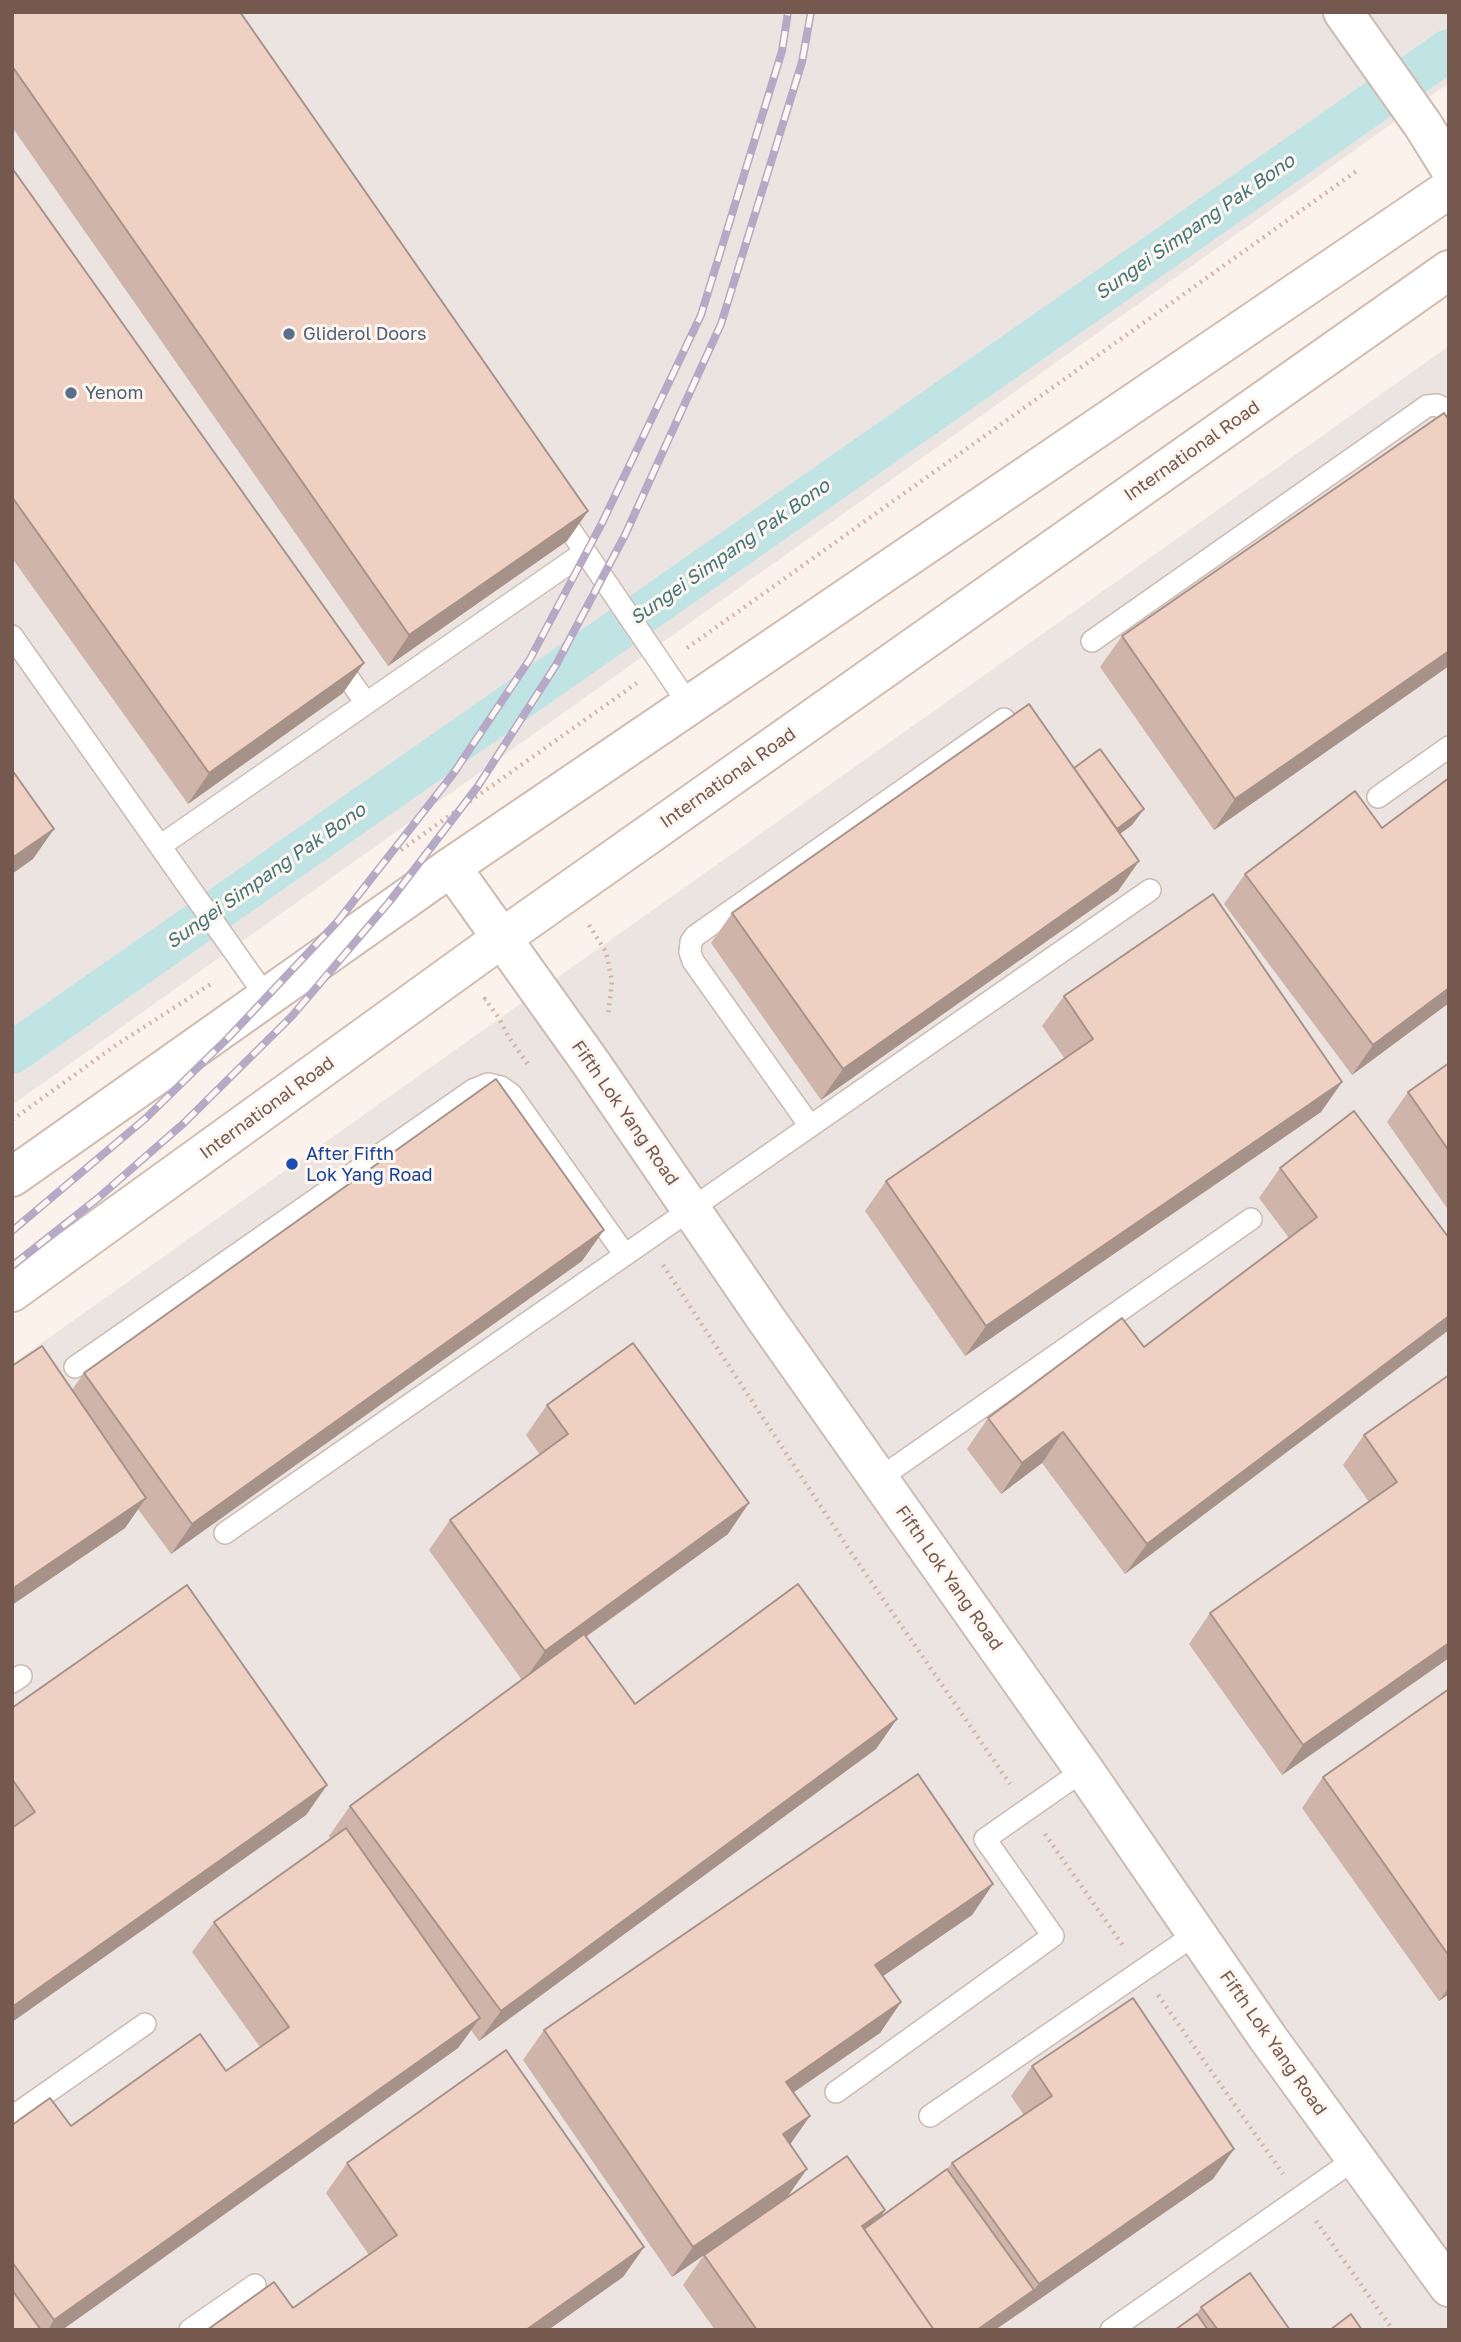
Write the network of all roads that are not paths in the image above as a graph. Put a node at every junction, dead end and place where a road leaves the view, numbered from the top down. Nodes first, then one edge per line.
1 (1345, 15) edge
2 (1449, 167) edge
3 (1449, 189) edge
4 (1449, 270) edge
5 (1449, 411) edge
6 (546, 494) edge
7 (586, 553) junction
8 (12, 636) edge
9 (1092, 641) dead end
10 (327, 647) edge
11 (366, 703) junction
12 (690, 706) junction
13 (1004, 719) edge
14 (1449, 747) edge
15 (1378, 797) dead end
16 (161, 847) junction
17 (451, 867) junction
18 (1150, 890) dead end
19 (502, 938) junction
20 (267, 998) junction
21 (810, 1126) junction
22 (12, 1177) edge
23 (691, 1208) junction
24 (1251, 1219) dead end
25 (625, 1255) junction
26 (12, 1292) edge
27 (75, 1367) dead end
28 (880, 1478) junction
29 (225, 1533) edge
30 (1084, 1770) junction
31 (1197, 1933) junction
32 (145, 2024) dead end
33 (836, 2092) dead end
34 (12, 2116) edge
35 (930, 2116) dead end
36 (1356, 2159) junction
37 (255, 2285) dead end
38 (1449, 2287) edge
39 (190, 2330) edge
40 (1111, 2330) edge

1 - 2 main road
3 - 12 main road
4 - 19 main road, International Road
5 - 9 lane
6 - 7 lane
7 - 11 lane
7 - 12 lane
8 - 16 lane
10 - 11 lane
11 - 16 lane
12 - 17 main road
13 - 21 lane
14 - 15 lane
16 - 20 lane
17 - 19 main road, Fifth Lok Yang Road
17 - 20 main road
18 - 21 lane
19 - 23 main road, Fifth Lok Yang Road
19 - 26 main road, International Road
20 - 22 main road
21 - 23 lane
23 - 25 lane
23 - 28 main road, Fifth Lok Yang Road
24 - 28 lane
25 - 27 lane
25 - 29 lane
28 - 30 main road, Fifth Lok Yang Road
30 - 31 main road, Fifth Lok Yang Road
30 - 33 lane
31 - 35 lane
31 - 36 main road, Fifth Lok Yang Road
32 - 34 lane
36 - 38 main road, Fifth Lok Yang Road
36 - 40 lane
37 - 39 lane

